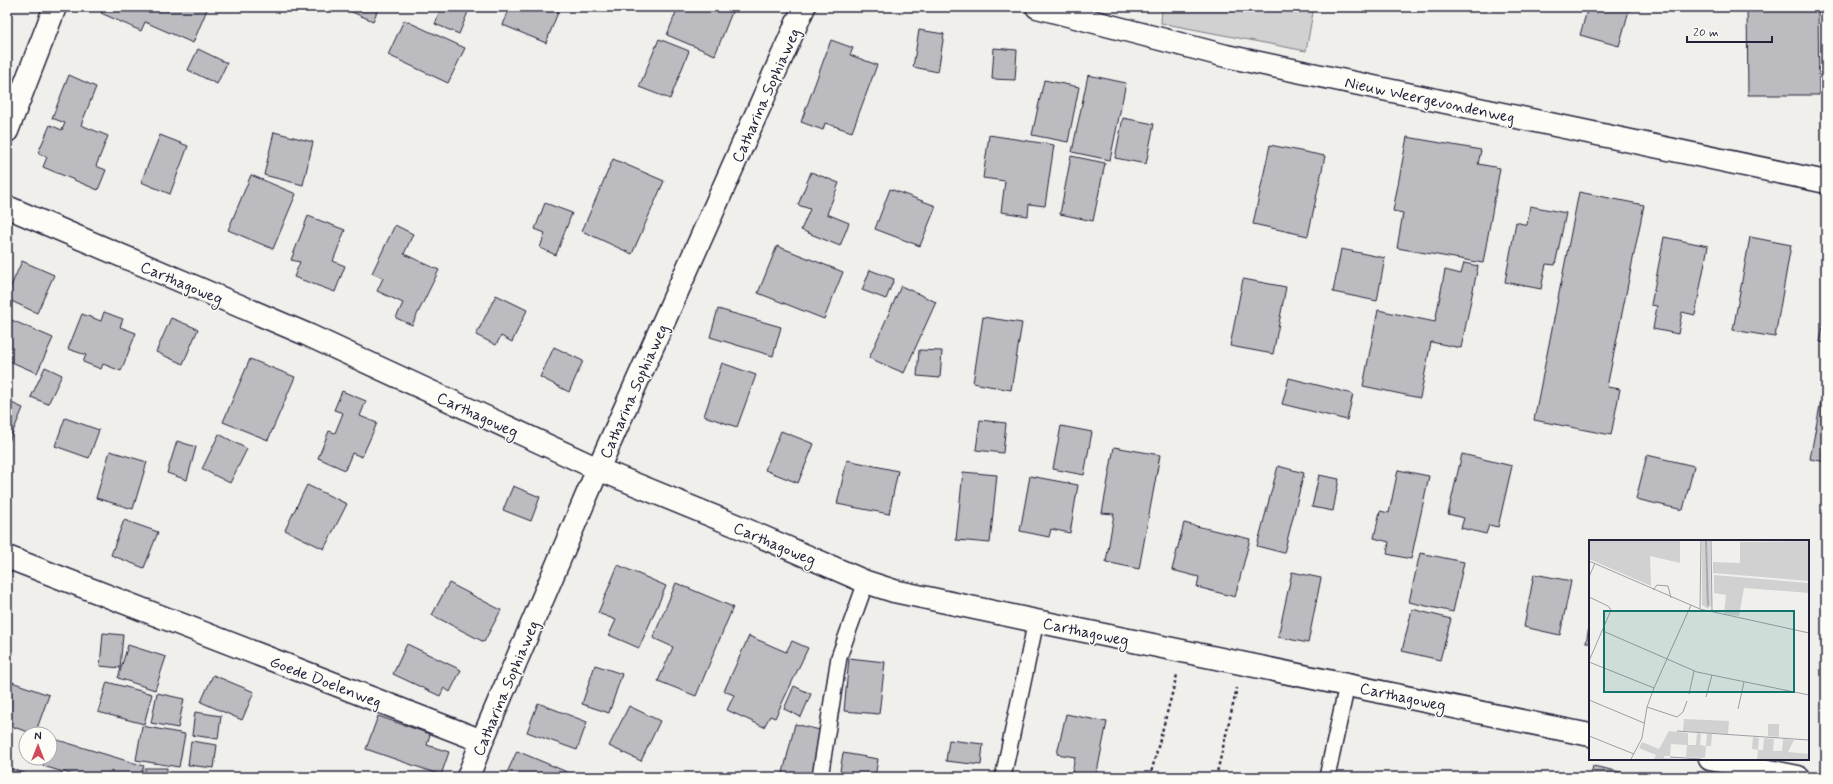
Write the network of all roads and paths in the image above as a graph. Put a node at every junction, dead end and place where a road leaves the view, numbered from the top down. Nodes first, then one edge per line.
1 (54, 7) edge
2 (804, 7) edge
3 (1039, 7) edge
4 (7, 130) edge
5 (1826, 182) edge
6 (7, 207) edge
7 (598, 469) junction
8 (7, 557) edge
9 (866, 582) junction
10 (1036, 621) junction
11 (1184, 652) junction
12 (1243, 664) junction
13 (1347, 685) junction
14 (1589, 735) edge
15 (482, 741) junction
16 (1715, 760) edge
17 (468, 777) edge
18 (820, 777) edge
19 (1003, 777) edge
20 (1150, 777) edge
21 (1216, 777) edge
22 (1327, 777) edge
23 (1798, 777) edge

1 - 4 street
2 - 7 street, Catharina Sophiaweg
3 - 5 street, Nieuw Weergevondenweg
6 - 7 street, Carthagoweg
7 - 9 street, Carthagoweg
7 - 15 street, Catharina Sophiaweg
8 - 15 street, Goede Doelenweg
9 - 10 street, Carthagoweg
9 - 18 lane
10 - 11 street, Carthagoweg
10 - 19 lane
11 - 12 street, Carthagoweg
11 - 20 path
12 - 13 street, Carthagoweg
12 - 21 path
13 - 14 street, Carthagoweg
13 - 22 lane
15 - 17 street, Catharina Sophiaweg
16 - 23 street

